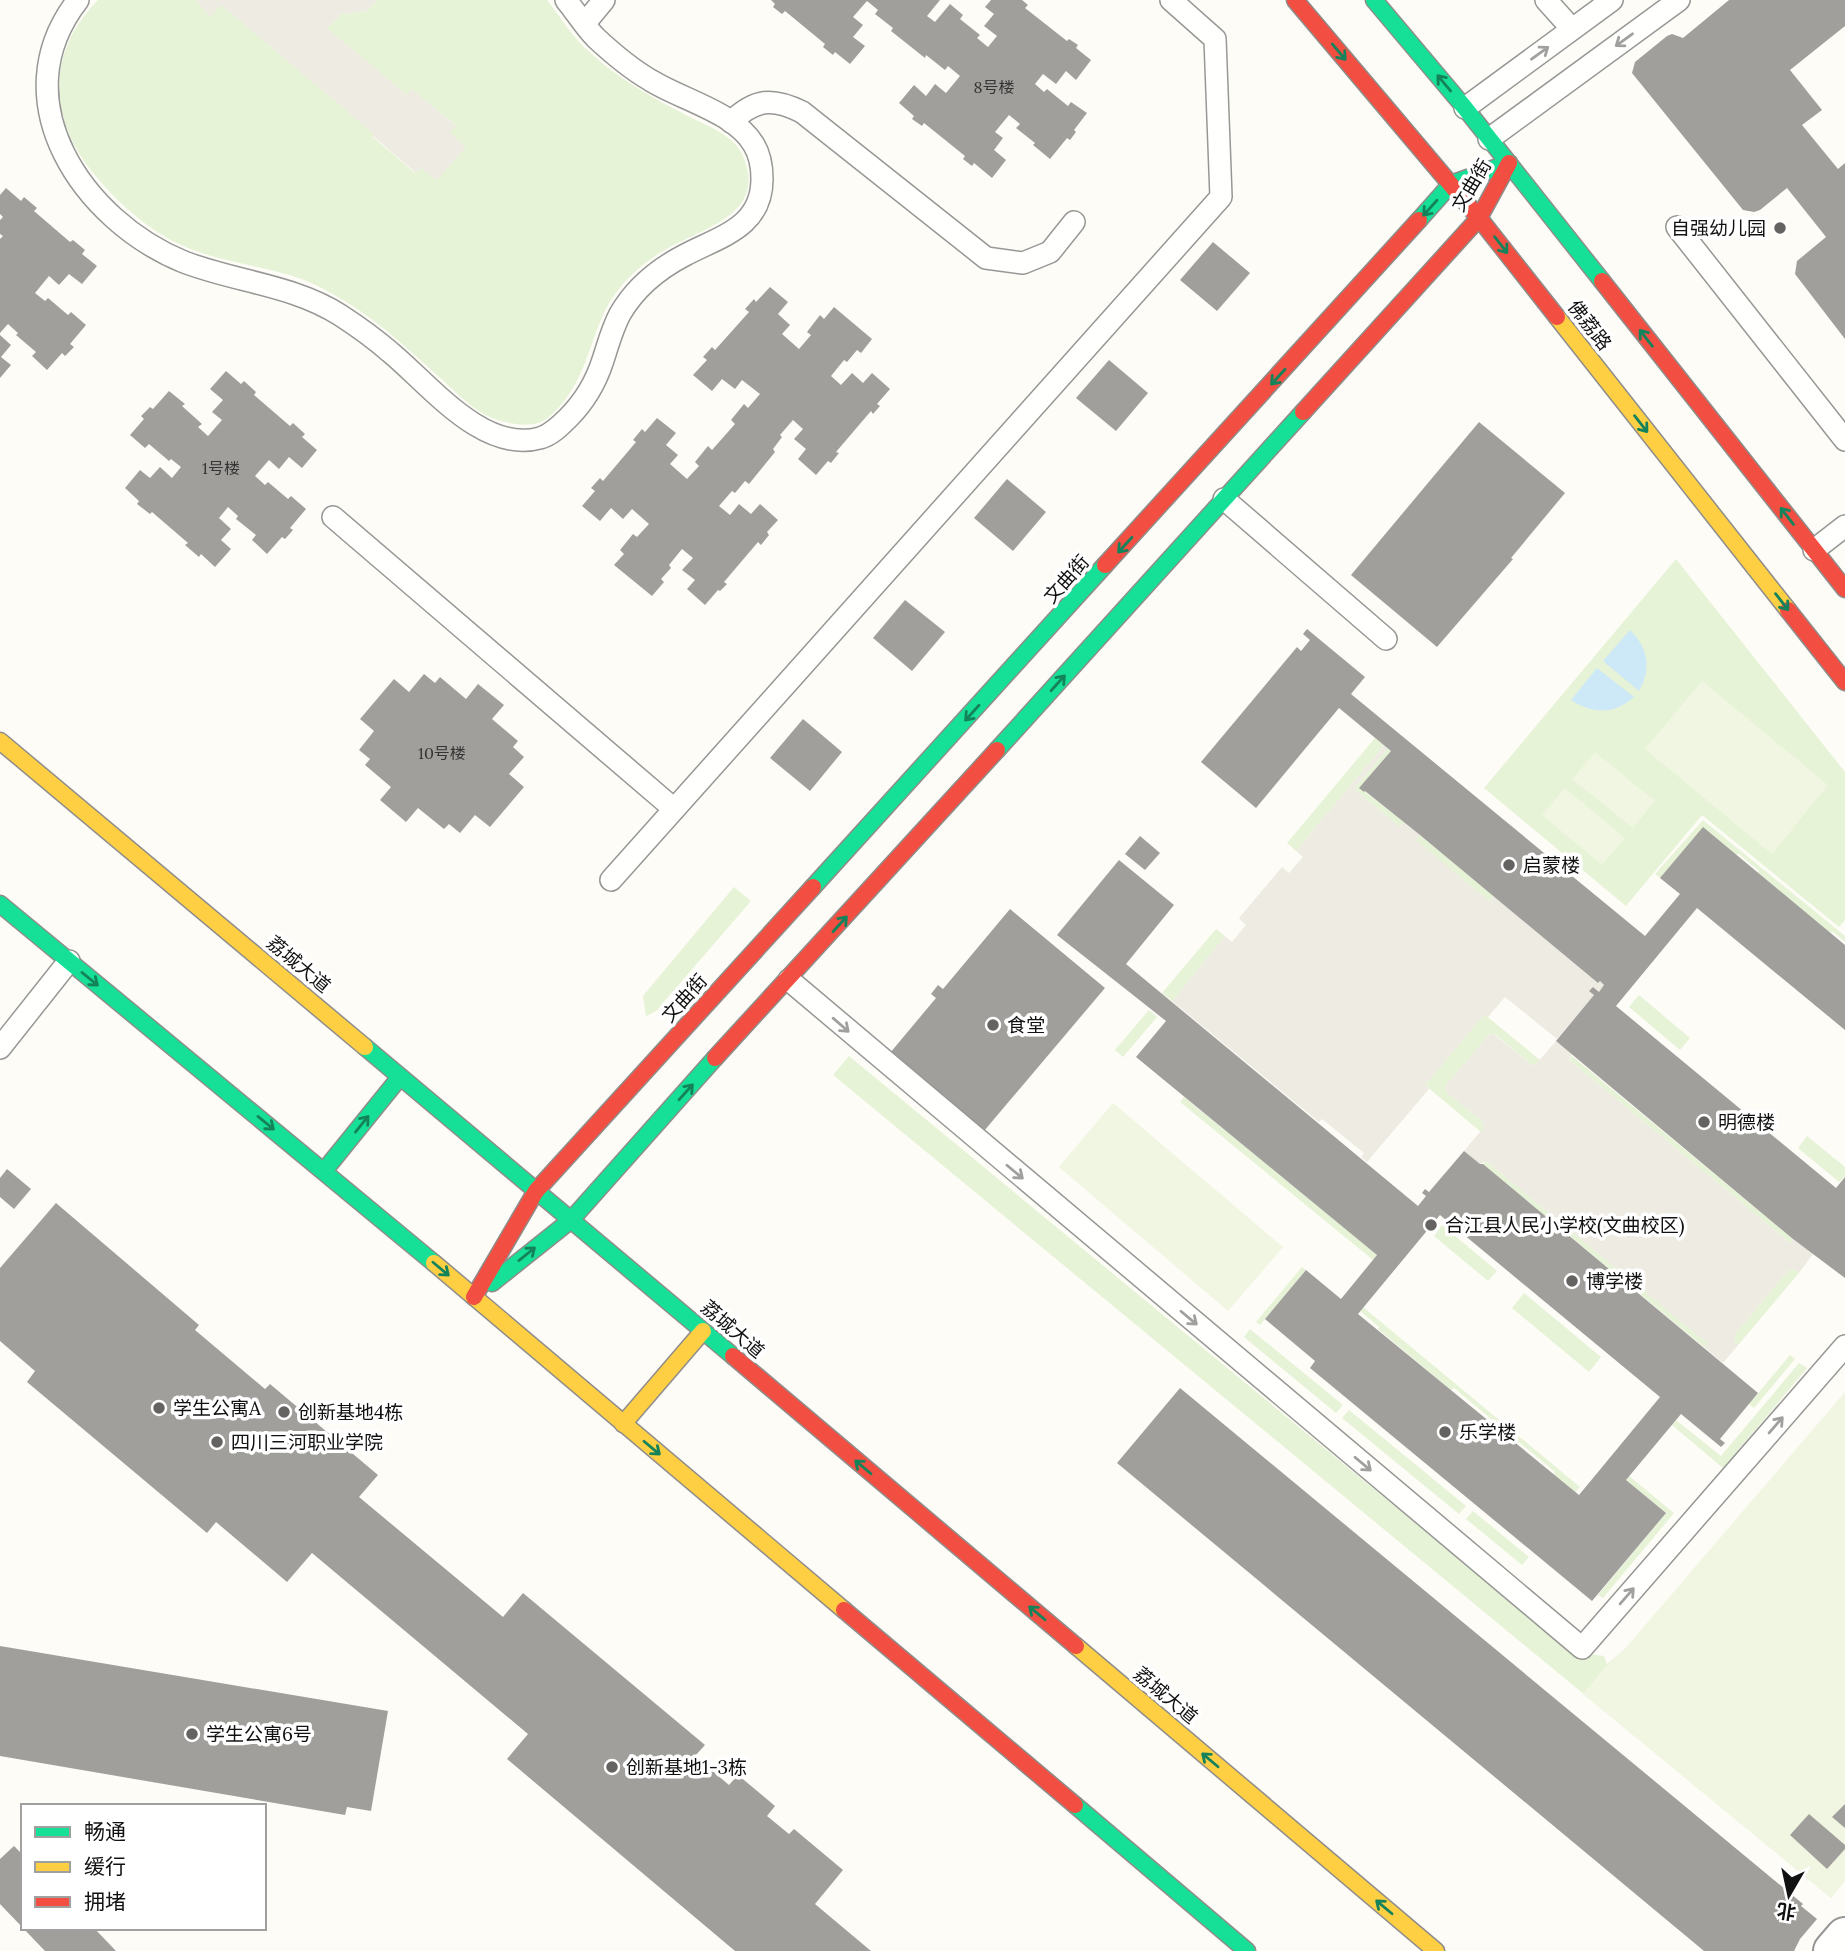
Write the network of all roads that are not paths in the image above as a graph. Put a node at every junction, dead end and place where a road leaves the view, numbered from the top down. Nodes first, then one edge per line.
1 (78, 0) edge
2 (566, 0) edge
3 (604, 0) edge
4 (1171, 0) edge
5 (1295, 0) edge
6 (1374, 0) edge
7 (1546, 0) edge
8 (1612, 0) edge
9 (1679, 0) edge
10 (584, 23) junction
11 (1572, 29) junction
12 (1465, 108) junction
13 (731, 122) junction
14 (1489, 139) junction
15 (1509, 163) junction
16 (1451, 184) junction
17 (1479, 218) junction
18 (1074, 222) dead end
19 (1677, 227) dead end
20 (1845, 440) edge
21 (1224, 499) junction
22 (333, 517) dead end
23 (1845, 526) edge
24 (1814, 550) junction
25 (1845, 589) edge
26 (1387, 639) dead end
27 (1845, 682) edge
28 (0, 741) edge
29 (674, 809) junction
30 (611, 880) dead end
31 (0, 904) edge
32 (69, 961) junction
33 (789, 980) junction
34 (0, 1048) edge
35 (400, 1077) junction
36 (324, 1171) junction
37 (536, 1191) junction
38 (571, 1220) junction
39 (474, 1297) junction
40 (703, 1331) junction
41 (1845, 1346) edge
42 (623, 1424) junction
43 (1845, 1937) edge
44 (1247, 1951) edge
45 (1436, 1951) edge
46 (1833, 1951) edge

1 - 13 lane
2 - 10 lane
3 - 10 lane
4 - 29 lane
5 -> 16 main road, 佛荔路
12 -> 6 main road, 佛荔路
7 - 11 lane
8 - 11 lane
9 -> 14 lane
10 - 13 lane
12 -> 11 lane
12 - 14 main road, 佛荔路
13 - 18 lane
14 - 15 main road, 佛荔路
15 - 16 main road, 文曲街
15 - 17 main road, 文曲街
24 -> 15 main road, 佛荔路
16 - 17 main road, 佛荔路
16 -> 37 main road, 文曲街
17 - 21 main road, 文曲街
17 -> 27 main road, 佛荔路
19 - 20 lane
21 - 26 lane
33 -> 21 main road, 文曲街
22 - 29 lane
23 - 24 lane
24 - 25 main road, 佛荔路
28 - 35 main road, 荔城大道
29 - 30 lane
31 - 32 main road
32 - 34 lane
32 -> 36 main road
38 -> 33 main road, 文曲街
33 -> 41 lane
36 -> 35 main road
35 - 37 main road, 荔城大道
36 -> 39 main road
37 - 38 main road, 荔城大道
37 - 39 main road, 文曲街
39 -> 38 main road, 文曲街
38 - 40 main road, 荔城大道
39 - 42 main road
40 - 42 main road
45 -> 40 main road, 荔城大道
42 -> 44 main road
43 - 46 street

